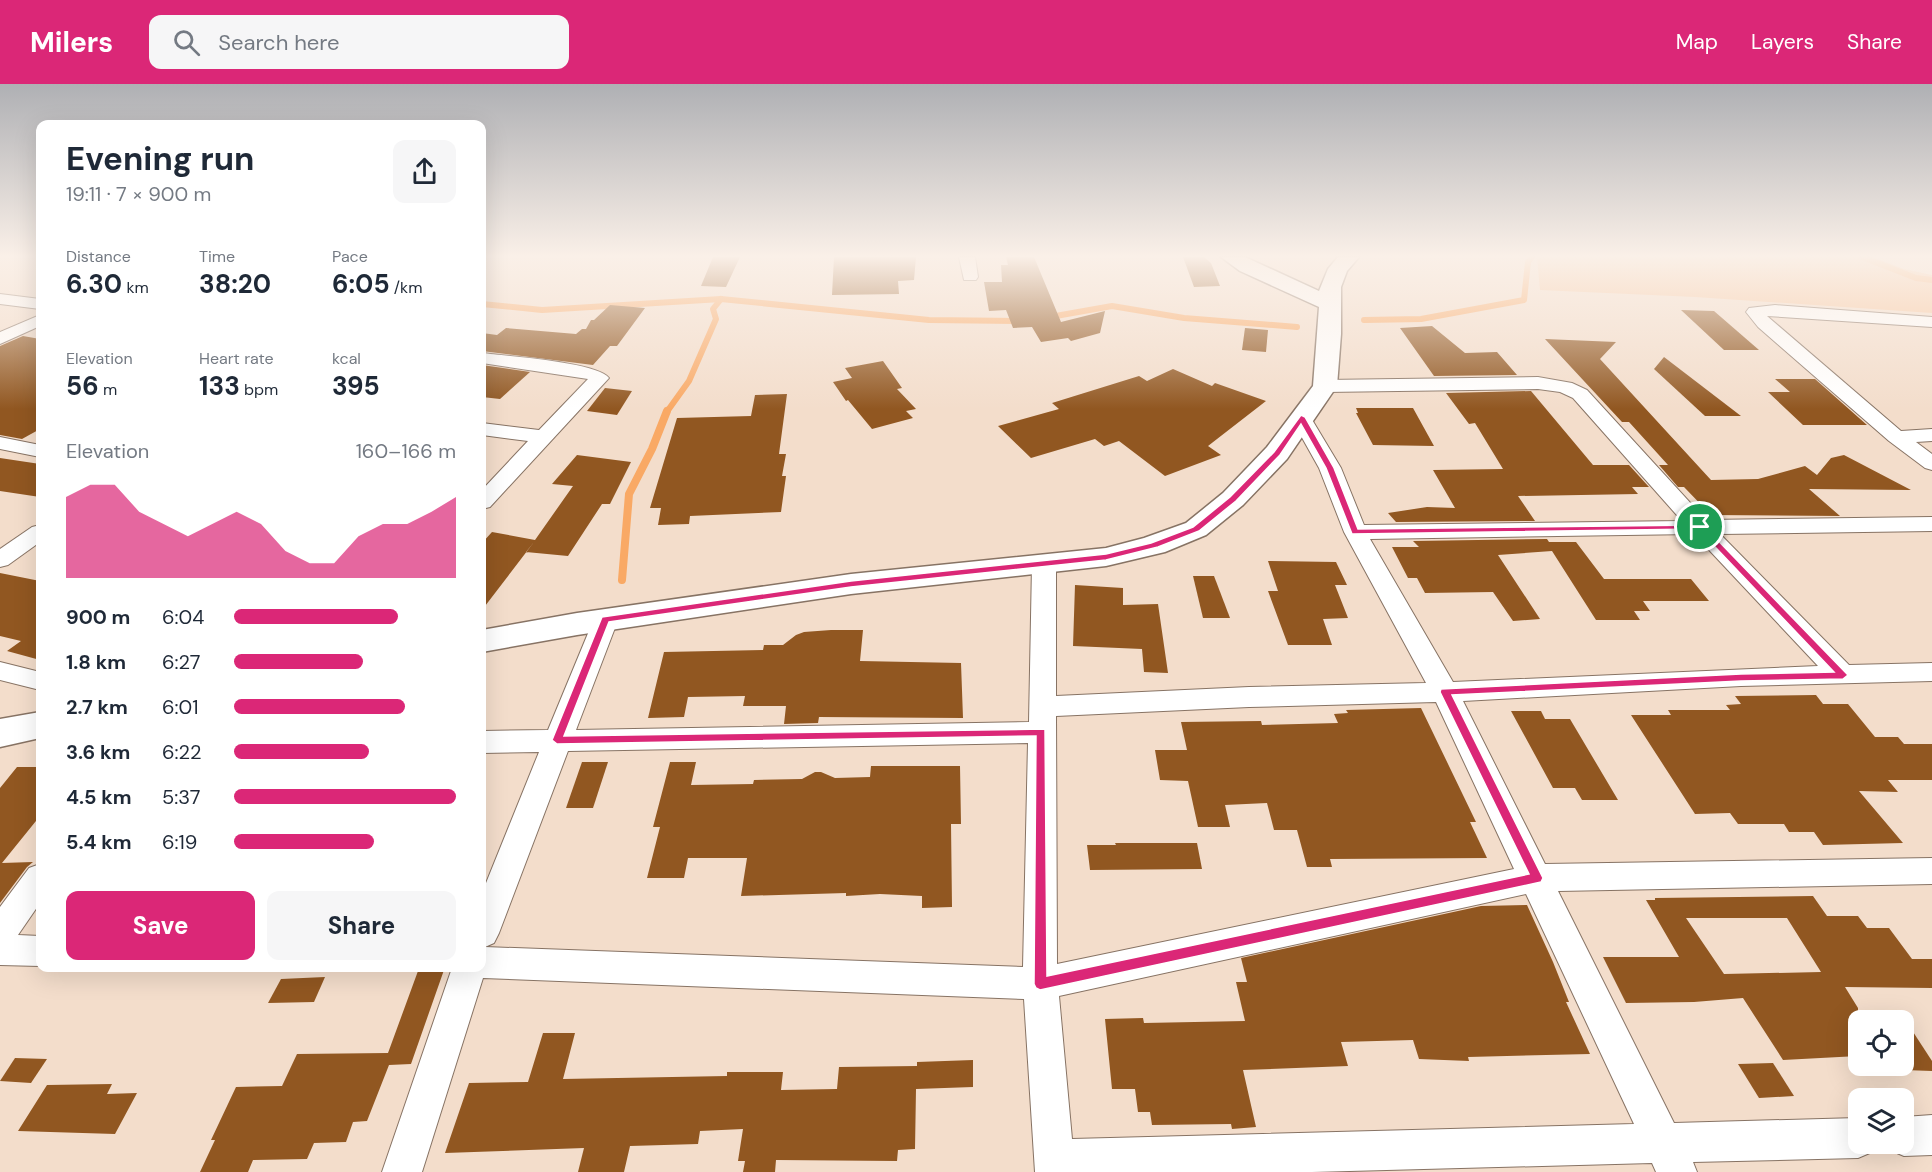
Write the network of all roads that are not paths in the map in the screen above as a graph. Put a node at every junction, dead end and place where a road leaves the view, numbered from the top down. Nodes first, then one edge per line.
1 (1329, 308) edge
2 (36, 322) edge
3 (1932, 322) edge
4 (0, 339) edge
5 (486, 358) edge
6 (1325, 386) junction
7 (1301, 417) junction
8 (486, 430) edge
9 (1932, 435) edge
10 (542, 437) junction
11 (1896, 437) junction
12 (0, 443) edge
13 (36, 450) edge
14 (1932, 464) edge
15 (486, 498) edge
16 (1932, 524) edge
17 (1700, 527) junction
18 (1355, 532) junction
19 (0, 539) edge
20 (35, 541) edge
21 (0, 560) edge
22 (1044, 565) junction
23 (605, 620) junction
24 (486, 640) edge
25 (0, 671) edge
26 (1932, 672) edge
27 (1843, 675) junction
28 (36, 680) edge
29 (1445, 692) junction
30 (1041, 719) junction
31 (36, 726) edge
32 (0, 733) edge
33 (557, 740) junction
34 (486, 742) edge
35 (1932, 871) edge
36 (1536, 878) junction
37 (36, 884) edge
38 (486, 923) edge
39 (0, 933) edge
40 (0, 950) edge
41 (36, 951) edge
42 (486, 962) edge
43 (467, 972) edge
44 (1040, 984) junction
45 (1932, 1135) edge
46 (1914, 1136) edge
47 (1848, 1139) edge
48 (1670, 1158) edge
49 (1054, 1165) edge
50 (402, 1172) edge

1 - 6 main road
2 - 4 street
3 - 11 street
5 - 10 street
6 - 7 main road
6 - 17 street
7 - 18 street
7 - 22 main road
8 - 10 street
9 - 11 street
10 - 15 street
11 - 14 street
12 - 13 street
16 - 17 street
17 - 18 street
17 - 27 street
18 - 29 street
19 - 20 street
20 - 21 street
22 - 23 main road
22 - 30 street
23 - 24 main road
23 - 33 street
25 - 28 street
26 - 27 street
27 - 29 street
29 - 30 street
29 - 36 street
30 - 33 street
30 - 44 street
31 - 32 main road
33 - 34 street
33 - 38 street
35 - 36 street
36 - 44 street
36 - 48 street
37 - 39 street
40 - 41 street
42 - 44 street
43 - 50 street
44 - 49 street
45 - 46 street
47 - 48 street
48 - 49 street

